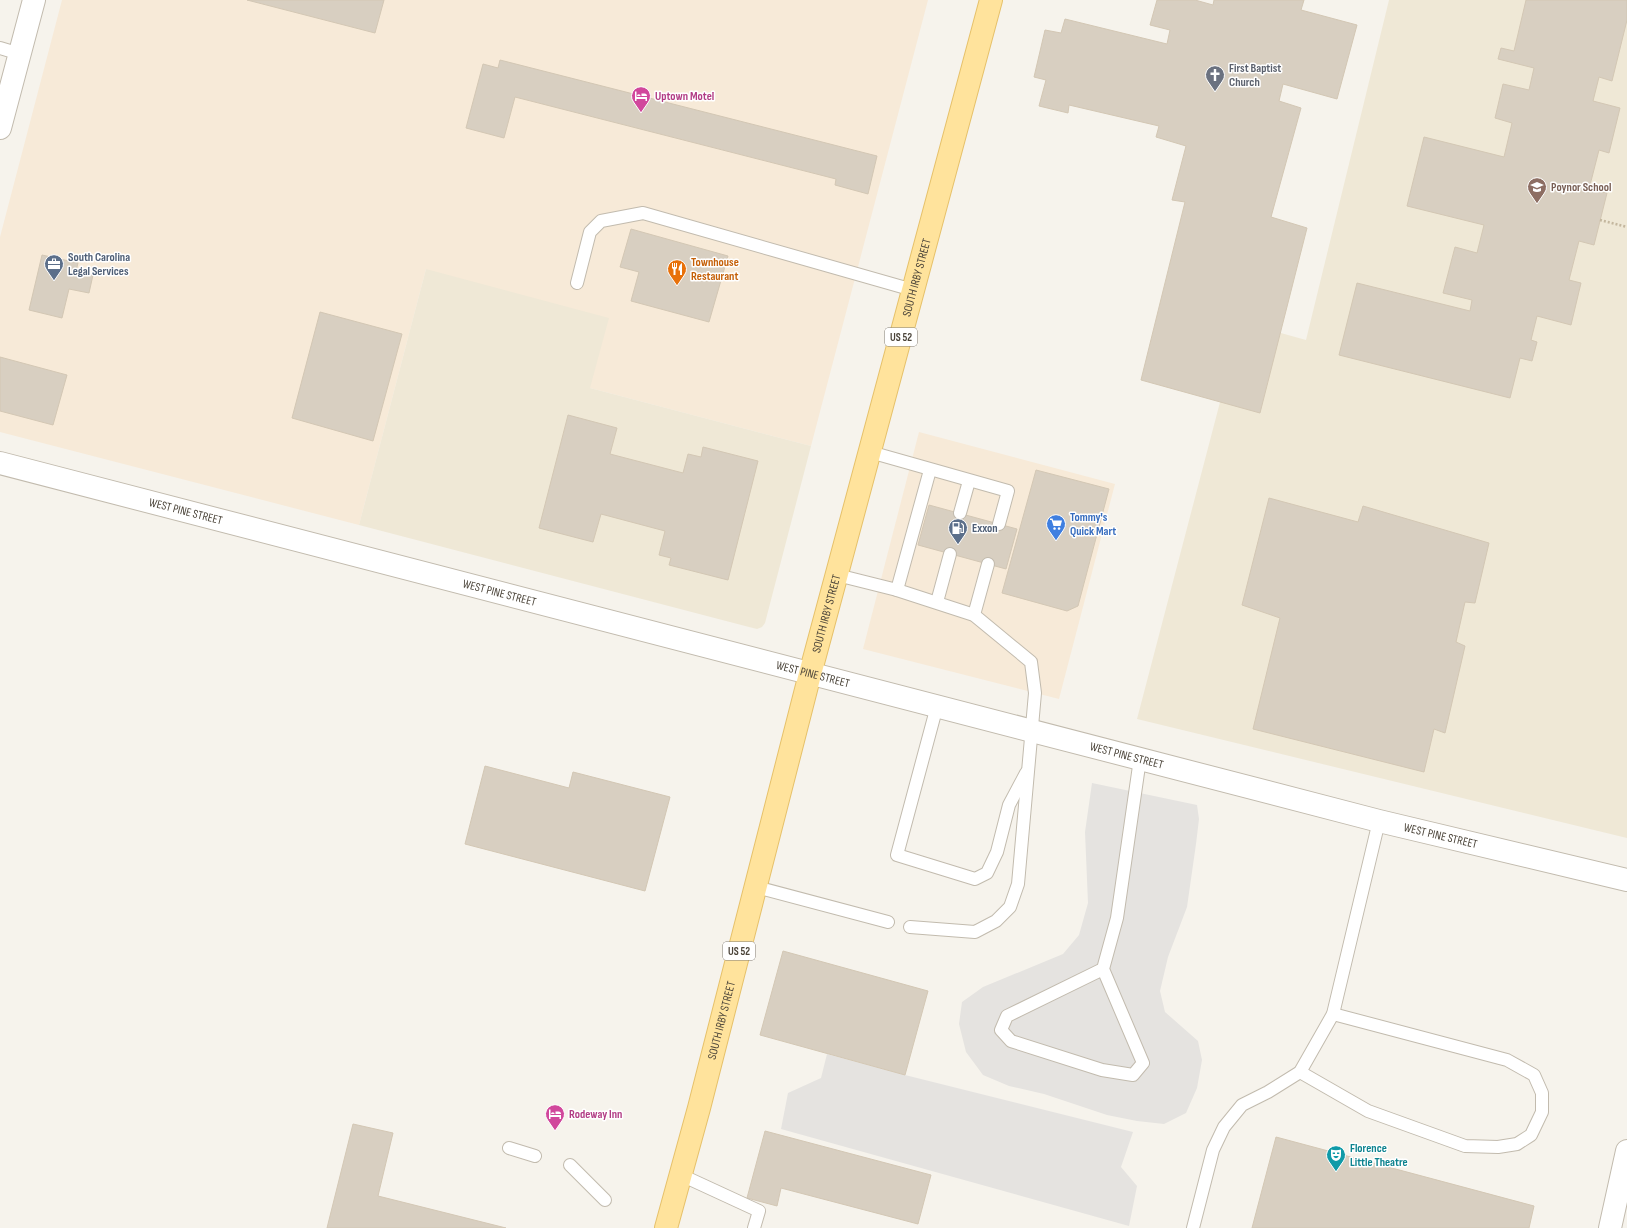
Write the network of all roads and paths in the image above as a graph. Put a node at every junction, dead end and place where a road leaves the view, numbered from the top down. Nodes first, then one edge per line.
1 (34, 0) edge
2 (991, 0) edge
3 (10, 51) edge
4 (0, 128) edge
5 (1600, 220) dead end
6 (1627, 227) edge
7 (577, 283) dead end
8 (913, 290) junction
9 (870, 452) junction
10 (0, 463) edge
11 (930, 470) junction
12 (969, 481) junction
13 (960, 513) dead end
14 (999, 524) dead end
15 (950, 554) dead end
16 (988, 564) dead end
17 (837, 575) junction
18 (897, 590) junction
19 (937, 602) junction
20 (974, 615) junction
21 (810, 674) junction
22 (937, 706) junction
23 (1032, 731) junction
24 (1140, 759) junction
25 (1029, 769) junction
26 (1379, 821) junction
27 (1627, 880) edge
28 (756, 887) junction
29 (888, 922) dead end
30 (910, 927) dead end
31 (1103, 969) junction
32 (1332, 1014) junction
33 (1300, 1072) junction
34 (509, 1148) dead end
35 (1627, 1152) edge
36 (535, 1156) dead end
37 (570, 1165) dead end
38 (681, 1175) junction
39 (605, 1200) dead end
40 (666, 1228) edge
41 (754, 1228) edge
42 (1193, 1228) edge
43 (1610, 1228) edge

1 - 3 street
2 - 8 main road, SOUTH IRBY STREET / US 52
3 - 4 street
5 - 6 path
7 - 8 lane
8 - 9 main road, SOUTH IRBY STREET / US 52
9 - 11 lane
9 - 17 main road, SOUTH IRBY STREET / US 52
10 - 21 street, WEST PINE STREET
11 - 12 lane
11 - 18 lane
12 - 13 lane
12 - 14 lane
15 - 19 lane
16 - 20 lane
17 - 18 lane
17 - 21 main road, SOUTH IRBY STREET / US 52
18 - 19 lane
19 - 20 lane
20 - 23 lane
21 - 22 street, WEST PINE STREET
21 - 28 main road, SOUTH IRBY STREET / US 52
22 - 23 street, WEST PINE STREET
22 - 25 lane
23 - 24 street, WEST PINE STREET
23 - 25 lane
24 - 26 street, WEST PINE STREET
24 - 31 lane
25 - 30 lane
26 - 27 street, WEST PINE STREET
26 - 32 lane
28 - 29 lane
28 - 38 main road, SOUTH IRBY STREET / US 52
31 - 31 lane
32 - 33 lane
32 - 33 lane
33 - 42 lane
34 - 36 lane
35 - 43 street
37 - 39 lane
38 - 40 main road, SOUTH IRBY STREET / US 52
38 - 41 lane

